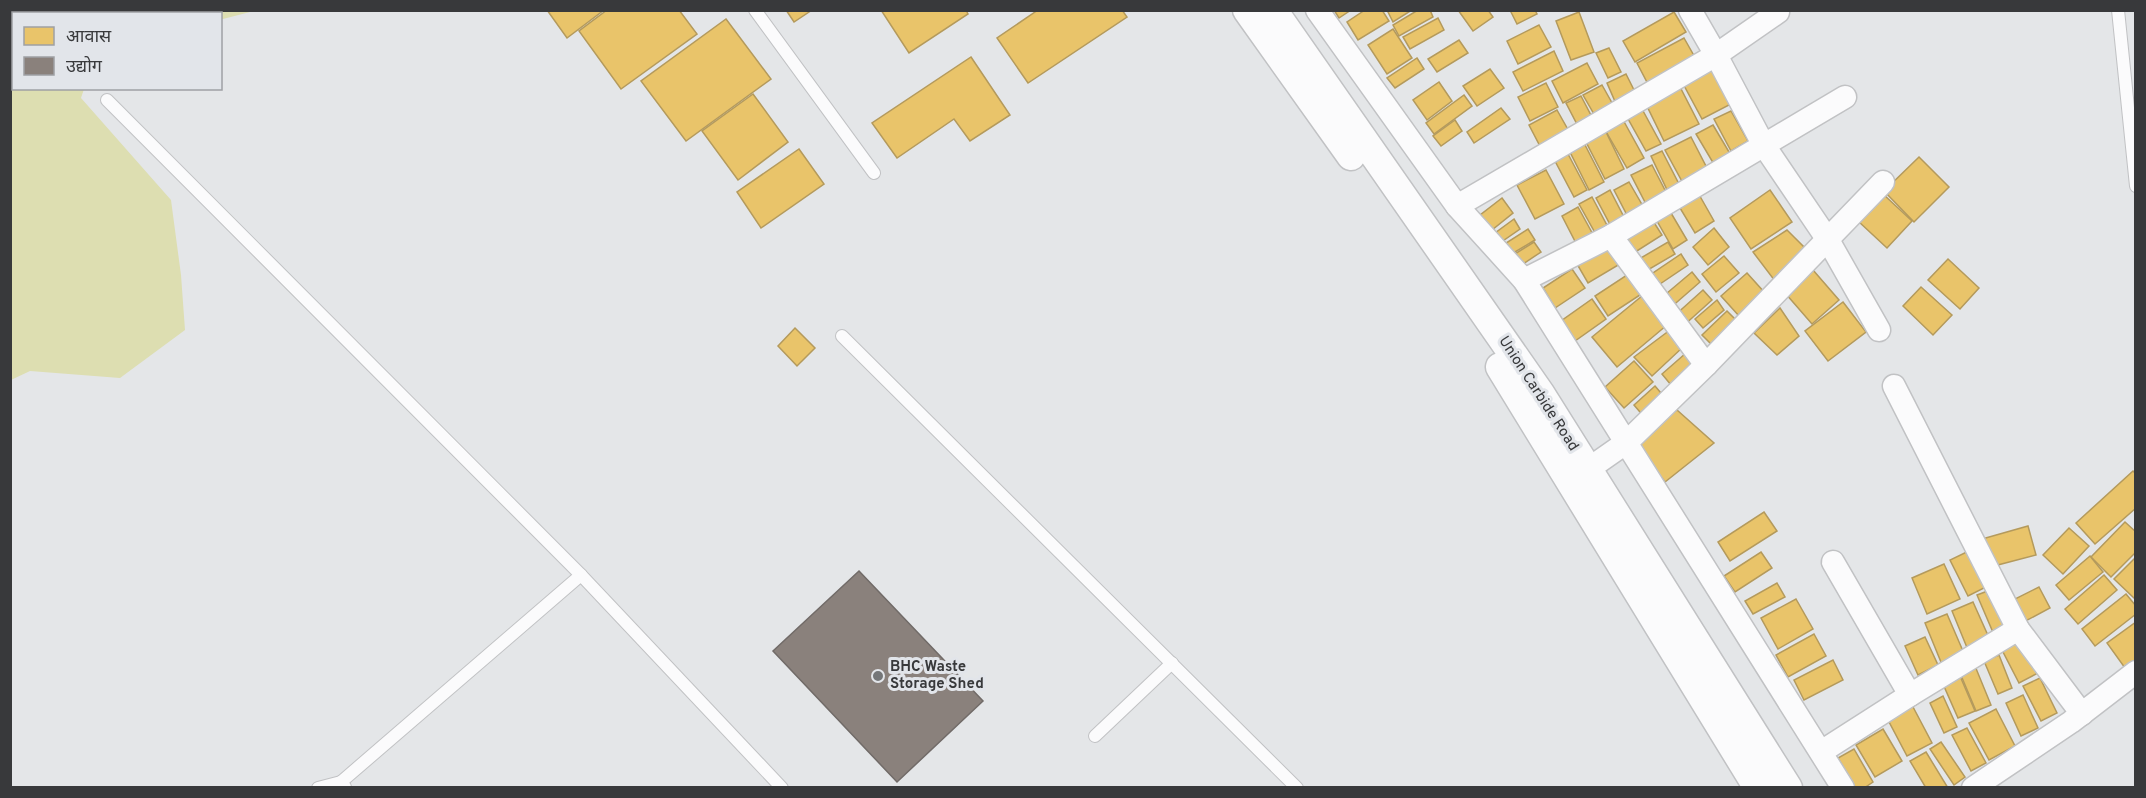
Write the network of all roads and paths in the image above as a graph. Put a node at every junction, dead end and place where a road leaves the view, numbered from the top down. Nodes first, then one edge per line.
1 (755, 10) edge
2 (1247, 10) edge
3 (1274, 10) edge
4 (1317, 10) edge
5 (1690, 10) edge
6 (2118, 10) edge
7 (1778, 12) edge
8 (1716, 55) junction
9 (1845, 97) dead end
10 (107, 100) dead end
11 (1763, 144) junction
12 (2134, 172) edge
13 (874, 173) dead end
14 (1883, 182) dead end
15 (2136, 186) edge
16 (1457, 206) junction
17 (1611, 236) junction
18 (1828, 240) junction
19 (1524, 280) junction
20 (1879, 330) dead end
21 (842, 336) dead end
22 (1706, 365) junction
23 (1894, 386) dead end
24 (1627, 442) junction
25 (1587, 470) junction
26 (1833, 562) dead end
27 (581, 576) junction
28 (2018, 629) junction
29 (1172, 663) junction
30 (2136, 672) edge
31 (1910, 695) junction
32 (2082, 714) junction
33 (1095, 736) dead end
34 (1821, 752) junction
35 (343, 785) edge
36 (318, 788) edge
37 (782, 788) edge
38 (1297, 788) edge
39 (1758, 788) edge
40 (1788, 788) edge
41 (1843, 788) edge
42 (1973, 788) edge

1 - 13 lane
2 - 39 street, Union Carbide Road
3 - 25 street, Union Carbide Road
4 - 16 street
5 - 8 street
6 - 12 lane
7 - 8 street
8 - 11 street
8 - 16 street
9 - 11 street
10 - 27 lane
11 - 17 street
11 - 18 street
12 - 15 lane
14 - 18 street
16 - 19 street
17 - 19 street
17 - 22 street
18 - 20 street
18 - 22 street
19 - 24 street
21 - 29 lane
22 - 24 street
23 - 28 street
24 - 25 street
24 - 34 street
25 - 40 street, Union Carbide Road
26 - 31 street
27 - 35 lane
27 - 37 lane
28 - 31 street
28 - 32 street
29 - 33 lane
29 - 38 lane
30 - 32 street
31 - 34 street
32 - 42 street
34 - 41 street
35 - 36 lane

